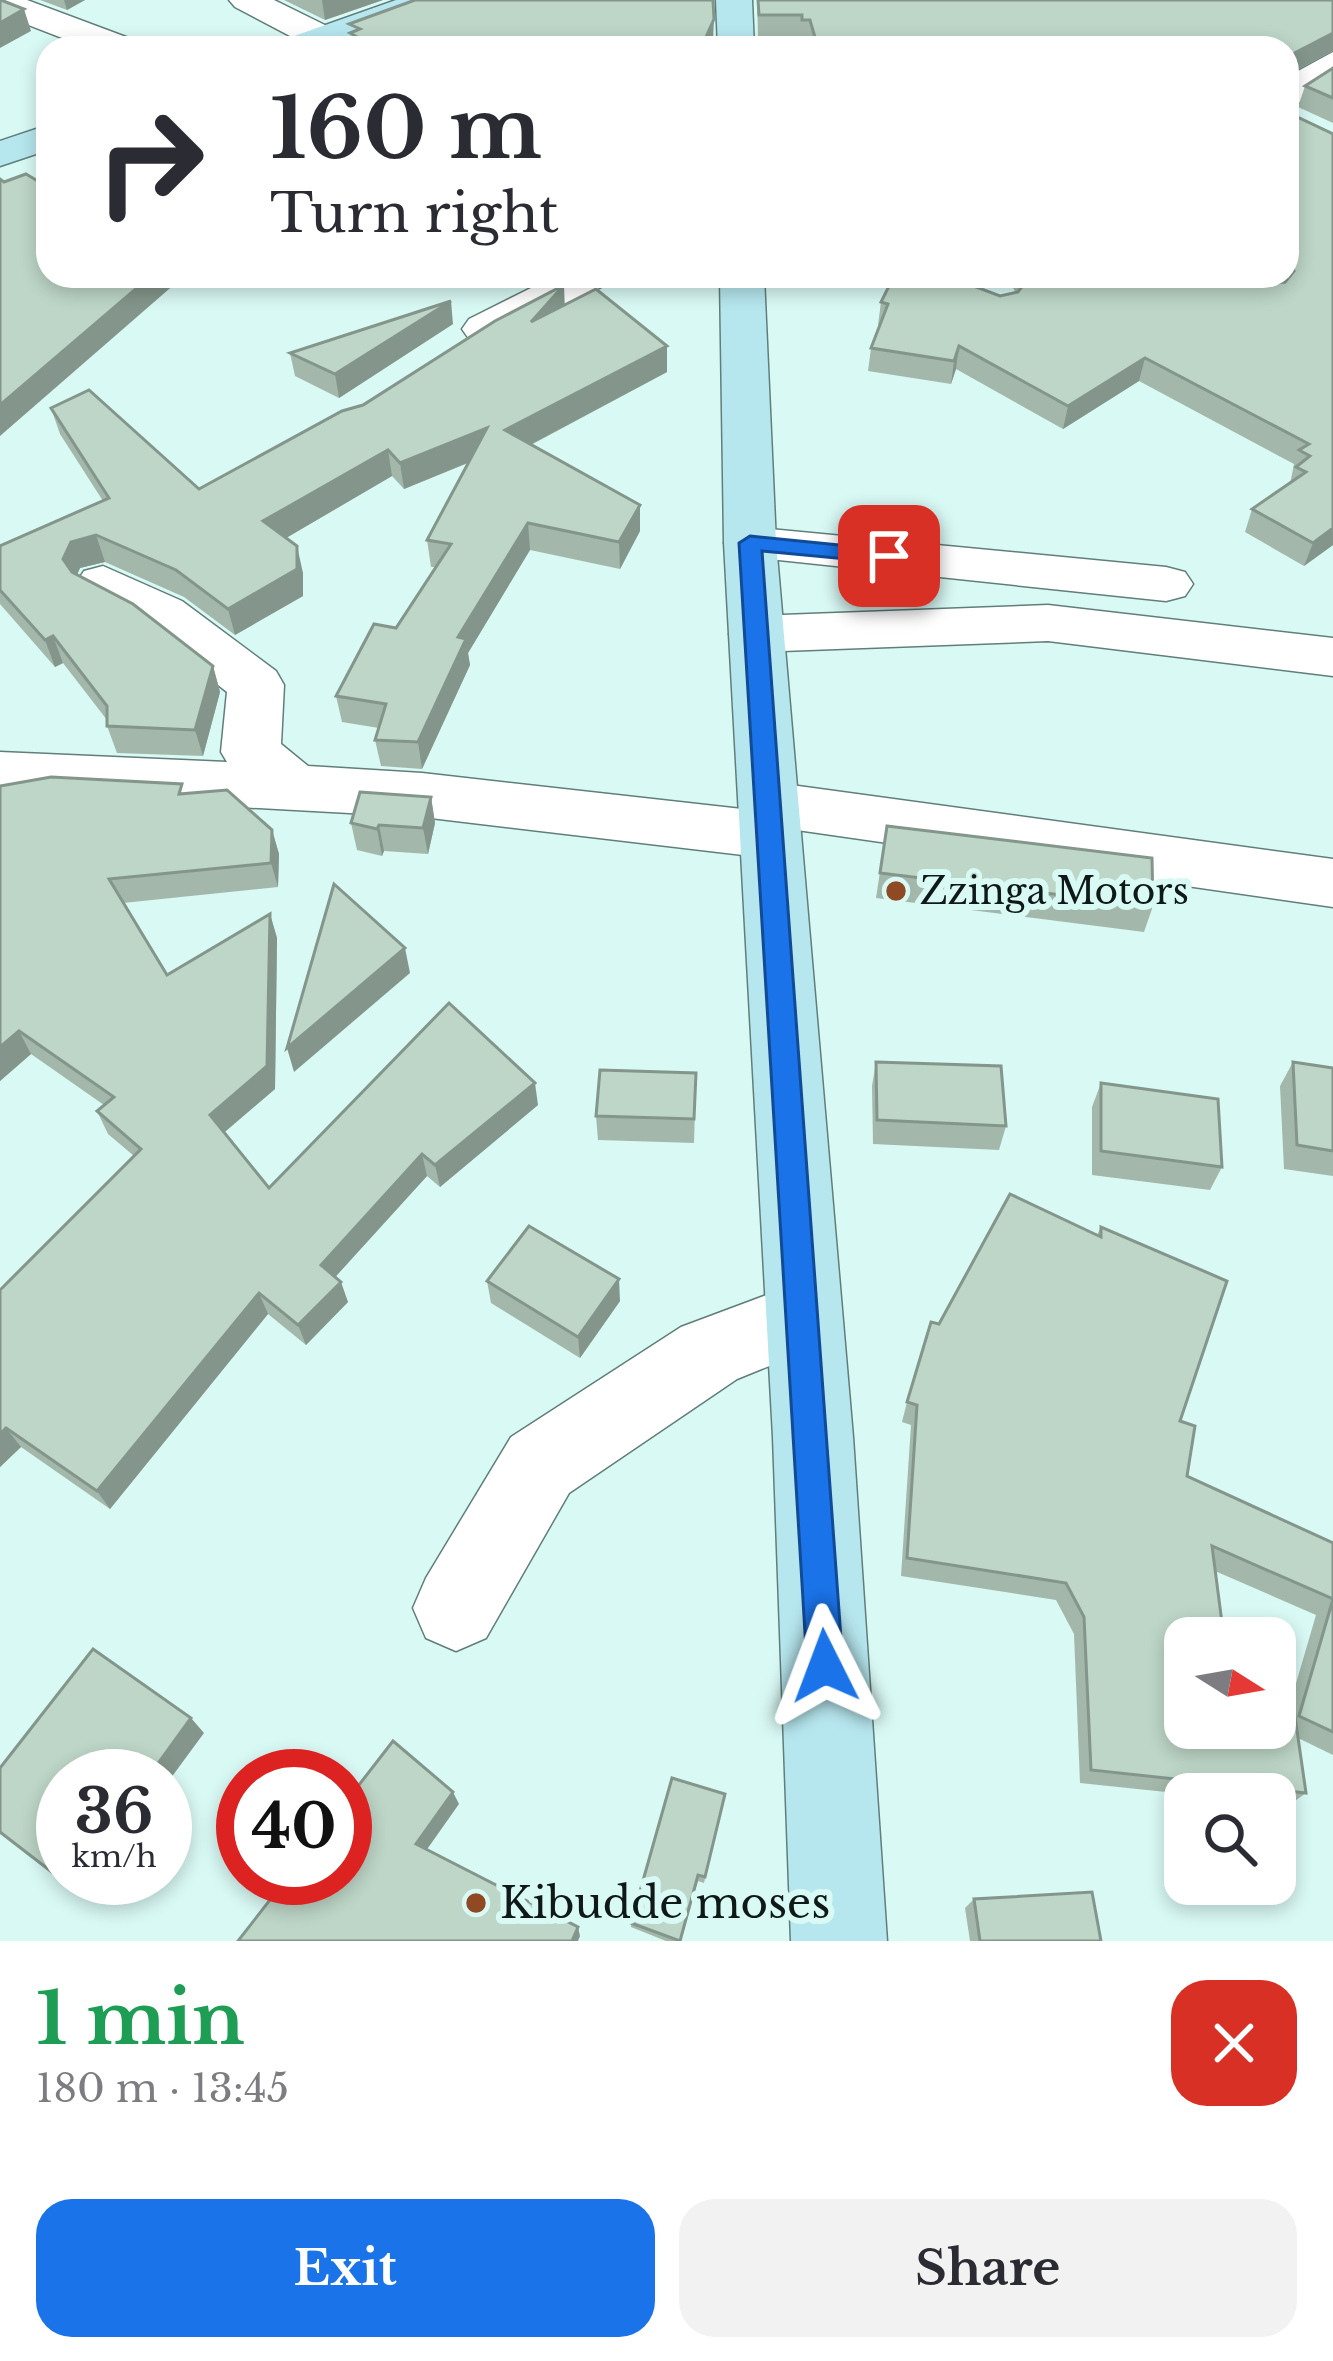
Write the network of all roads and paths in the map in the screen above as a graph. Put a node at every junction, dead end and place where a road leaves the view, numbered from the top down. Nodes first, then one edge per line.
1 (247, 0) edge
2 (430, 0) edge
3 (734, 0) edge
4 (0, 2) edge
5 (90, 36) edge
6 (299, 36) edge
7 (329, 36) edge
8 (736, 36) edge
9 (1333, 63) edge
10 (1299, 104) edge
11 (36, 141) edge
12 (0, 154) edge
13 (564, 288) edge
14 (742, 288) edge
15 (448, 354) edge
16 (750, 543) junction
17 (104, 583) edge
18 (1166, 584) dead end
19 (758, 634) junction
20 (1333, 657) edge
21 (0, 773) edge
22 (294, 787) junction
23 (769, 819) junction
24 (1333, 883) edge
25 (804, 1316) junction
26 (456, 1608) dead end
27 (839, 1941) edge

1 - 6 street
2 - 7 street
3 - 8 street
4 - 5 street
9 - 10 street
11 - 12 street
13 - 15 street
14 - 16 street
16 - 18 street
16 - 19 street
17 - 22 street
19 - 20 street
19 - 23 street
21 - 22 street
22 - 23 street
23 - 24 street
23 - 25 street
25 - 26 street
25 - 27 street

